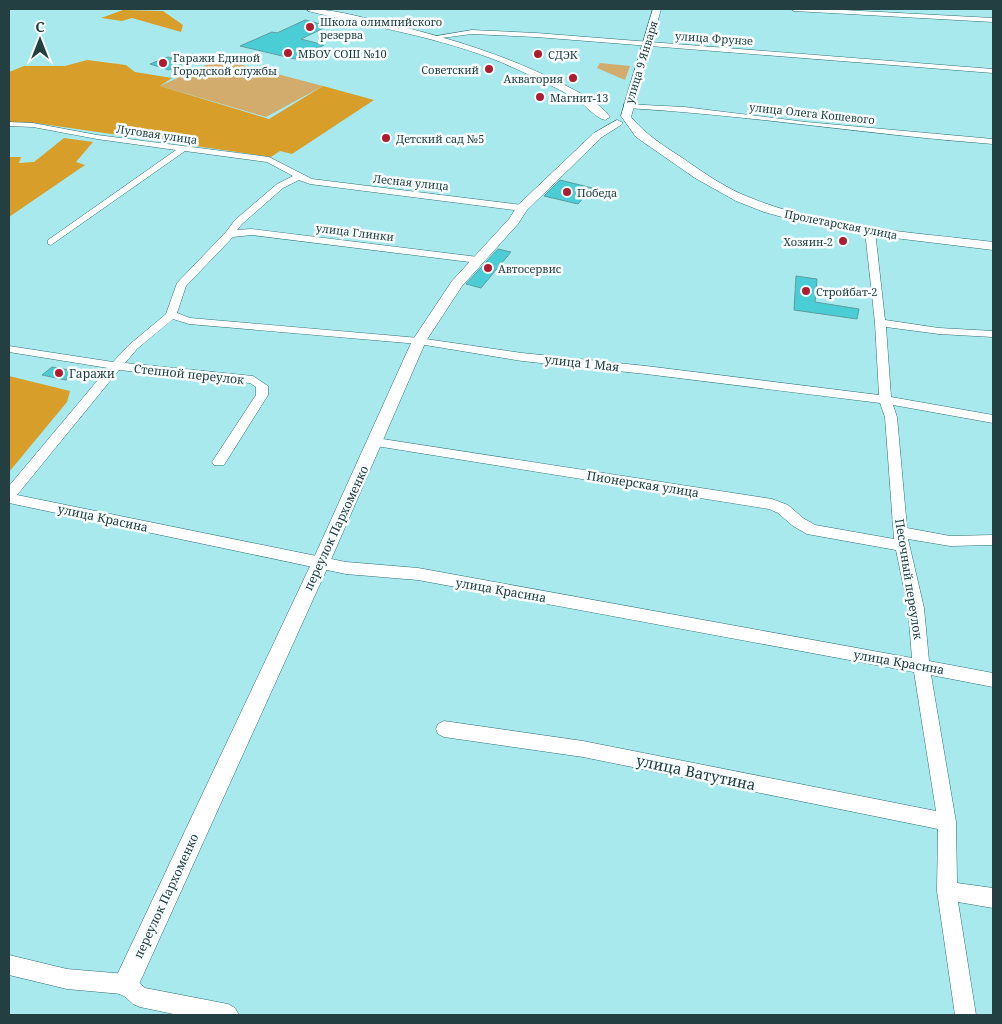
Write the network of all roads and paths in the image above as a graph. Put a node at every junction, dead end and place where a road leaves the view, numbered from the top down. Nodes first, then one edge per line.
1 (311, 9) edge
2 (657, 9) edge
3 (794, 9) edge
4 (993, 20) edge
5 (434, 37) junction
6 (645, 44) junction
7 (993, 71) edge
8 (586, 100) junction
9 (605, 103) dead end
10 (617, 114) junction
11 (9, 124) edge
12 (993, 142) edge
13 (183, 149) junction
14 (298, 177) junction
15 (522, 208) junction
16 (870, 231) junction
17 (230, 234) junction
18 (51, 242) dead end
19 (993, 246) edge
20 (478, 260) junction
21 (170, 315) junction
22 (880, 323) junction
23 (993, 334) edge
24 (419, 341) junction
25 (9, 349) edge
26 (116, 366) junction
27 (885, 400) junction
28 (993, 419) edge
29 (376, 442) junction
30 (219, 462) dead end
31 (9, 497) edge
32 (901, 539) junction
33 (993, 540) edge
34 (321, 562) junction
35 (921, 665) junction
36 (993, 680) edge
37 (444, 729) dead end
38 (947, 822) junction
39 (947, 891) junction
40 (993, 898) edge
41 (9, 965) edge
42 (126, 984) junction
43 (228, 1015) edge
44 (966, 1015) edge

1 - 5 main road
2 - 6 main road, улица 9 Января
3 - 4 street
5 - 6 street, улица Фрунзе
5 - 8 main road
6 - 7 street, улица Фрунзе
6 - 10 main road, улица 9 Января
8 - 9 main road
8 - 10 main road
10 - 12 street, улица Олега Кошевого
10 - 15 street, переулок Пархоменко
10 - 16 main road, Пролетарская улица
11 - 13 street, Луговая улица
13 - 14 street, Луговая улица
13 - 18 street
14 - 15 street, Лесная улица
14 - 17 street, Степной переулок
15 - 20 street, переулок Пархоменко
16 - 19 main road, Пролетарская улица
16 - 22 street, Песочный переулок
17 - 20 street, улица Глинки
17 - 21 street, Степной переулок
20 - 24 street, переулок Пархоменко
21 - 24 street, улица 1 Мая
21 - 26 street, Степной переулок
22 - 23 street
22 - 27 street, Песочный переулок
24 - 27 street, улица 1 Мая
24 - 29 street, переулок Пархоменко
25 - 26 street, Степной переулок
26 - 30 street, Степной переулок
26 - 31 street, Степной переулок
27 - 28 street, улица 1 Мая
27 - 32 street, Песочный переулок
29 - 32 street, Пионерская улица
29 - 34 street, переулок Пархоменко
31 - 34 street, улица Красина
32 - 33 street, Пионерская улица
32 - 35 street, Песочный переулок
34 - 35 street, улица Красина
34 - 42 street, переулок Пархоменко
35 - 36 street, улица Красина
35 - 38 street, Песочный переулок
37 - 38 street, улица Ватутина
38 - 39 street, Песочный переулок
39 - 40 street
39 - 44 street, Песочный переулок
41 - 42 street
42 - 43 street

